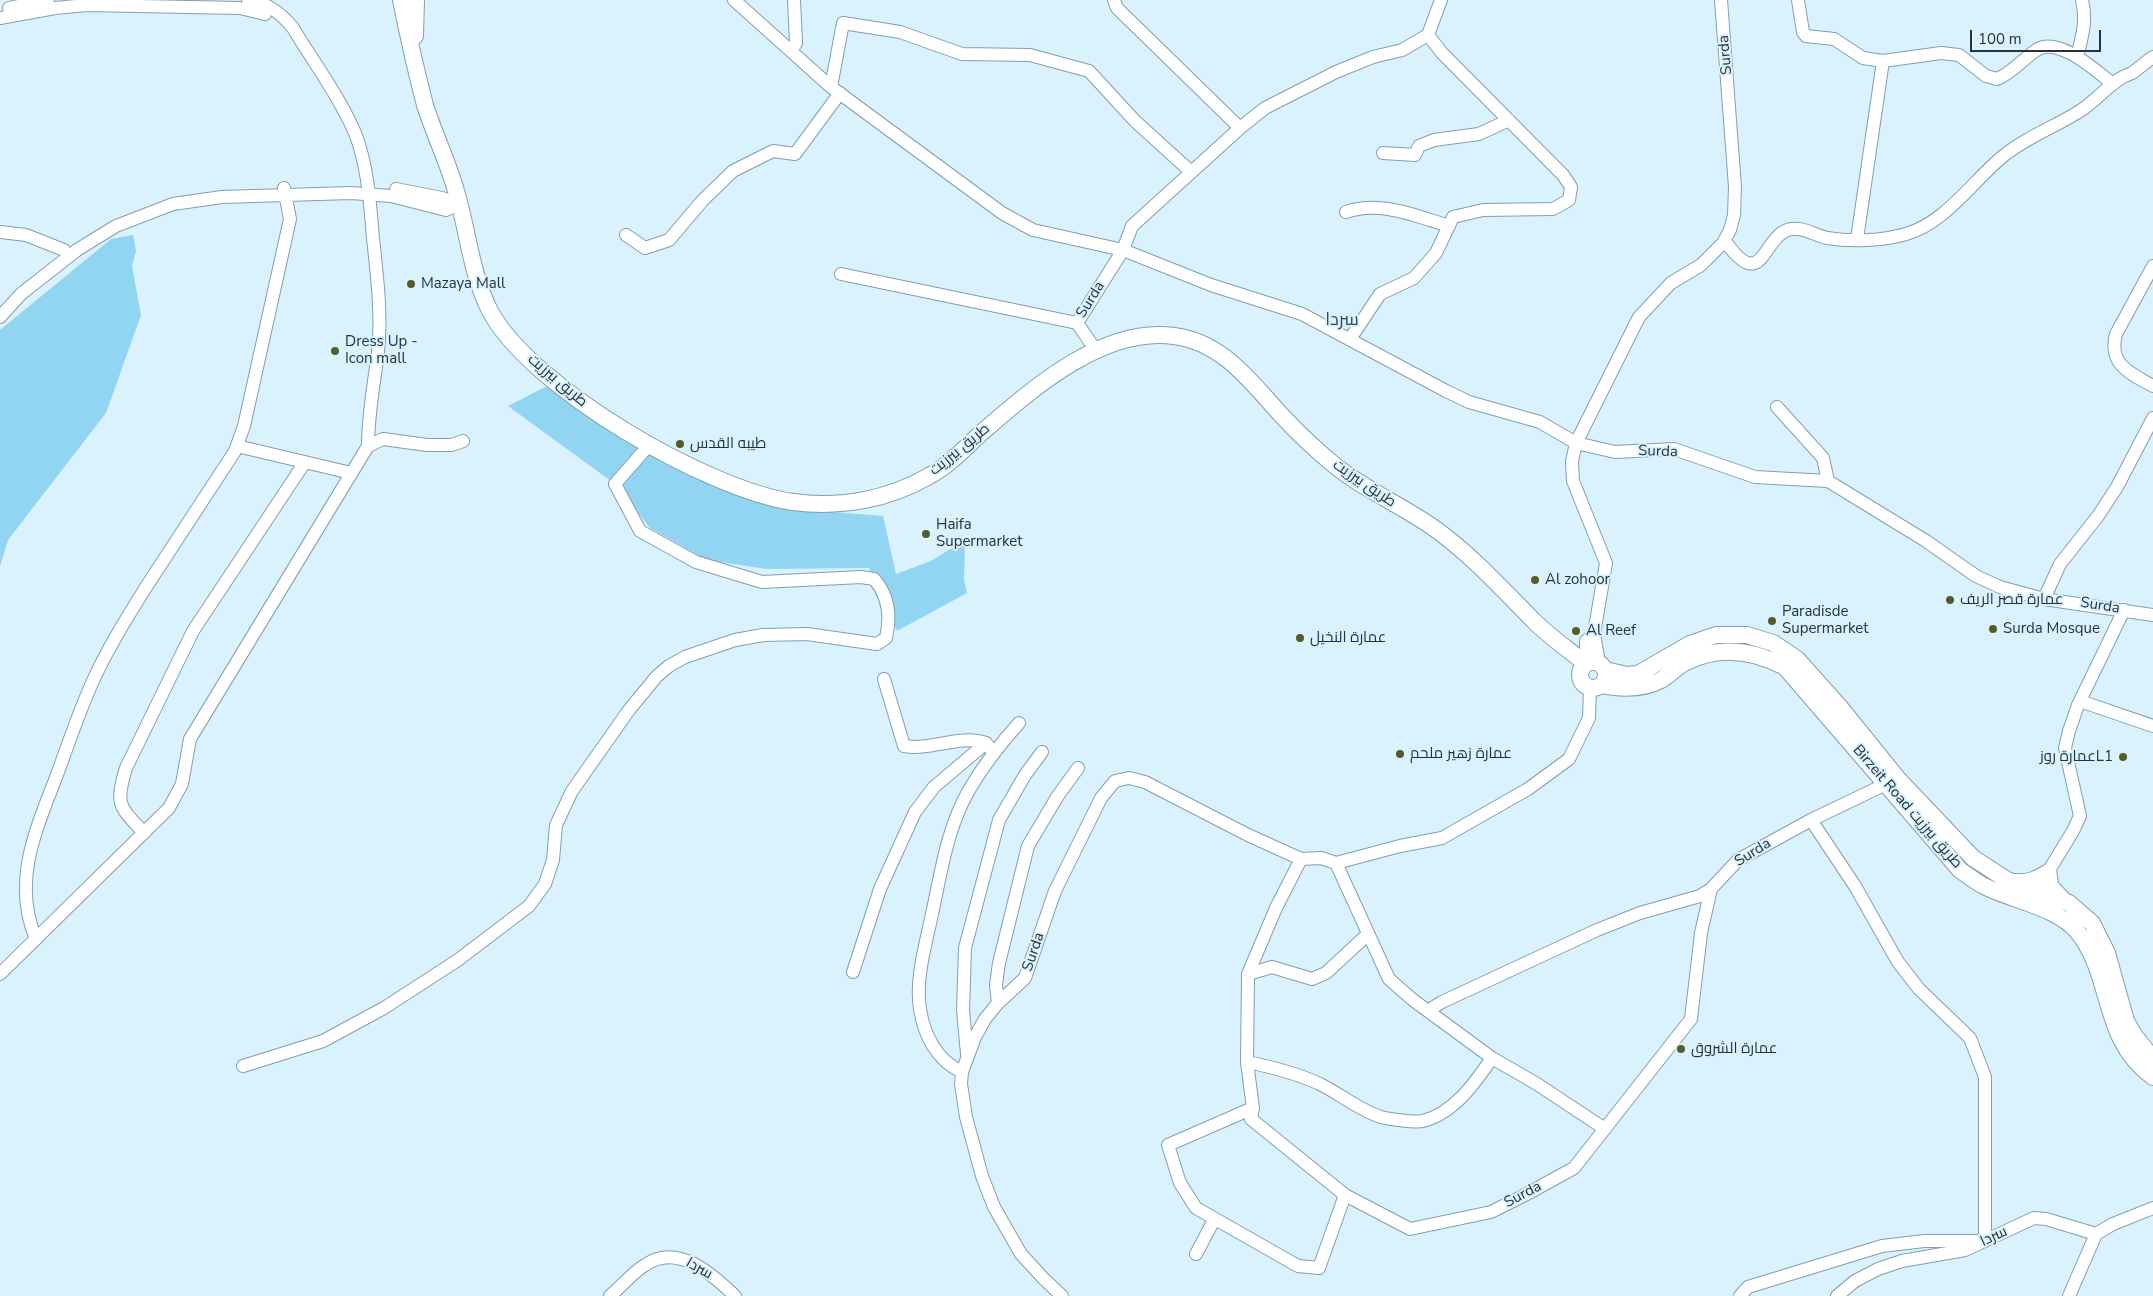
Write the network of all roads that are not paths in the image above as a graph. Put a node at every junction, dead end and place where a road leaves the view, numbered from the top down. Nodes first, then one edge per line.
1 (48, 0) edge
2 (248, 0) edge
3 (401, 0) edge
4 (416, 0) edge
5 (734, 0) edge
6 (794, 0) edge
7 (1114, 0) edge
8 (1441, 0) edge
9 (1721, 0) edge
10 (1798, 0) edge
11 (2082, 0) edge
12 (65, 4) edge
13 (0, 10) edge
14 (0, 18) edge
15 (1428, 36) junction
16 (791, 51) junction
17 (308, 54) junction
18 (2077, 57) junction
19 (2153, 57) edge
20 (414, 58) junction
21 (1883, 61) junction
22 (2113, 84) junction
23 (836, 90) junction
24 (1509, 120) junction
25 (1240, 128) junction
26 (1383, 153) dead end
27 (1190, 171) junction
28 (368, 190) junction
29 (285, 192) junction
30 (459, 204) junction
31 (1346, 212) dead end
32 (1449, 226) junction
33 (0, 232) edge
34 (626, 235) dead end
35 (1857, 239) junction
36 (1725, 241) junction
37 (64, 250) junction
38 (1123, 250) junction
39 (2153, 266) edge
40 (841, 274) dead end
41 (0, 305) edge
42 (0, 317) edge
43 (1076, 323) junction
44 (1350, 339) junction
45 (1095, 349) junction
46 (2153, 386) edge
47 (1777, 407) dead end
48 (2153, 418) edge
49 (463, 441) dead end
50 (1576, 443) junction
51 (650, 444) junction
52 (237, 446) junction
53 (368, 446) junction
54 (305, 462) junction
55 (351, 473) junction
56 (1828, 481) junction
57 (2044, 599) junction
58 (2124, 610) junction
59 (2153, 615) edge
60 (1539, 626) junction
61 (1590, 638) junction
62 (1563, 645) junction
63 (1594, 675) junction
64 (884, 679) dead end
65 (2080, 701) junction
66 (1019, 723) dead end
67 (2153, 726) edge
68 (990, 747) junction
69 (1042, 752) dead end
70 (1078, 768) dead end
71 (1892, 781) junction
72 (1811, 820) junction
73 (144, 833) junction
74 (1301, 859) junction
75 (1336, 863) junction
76 (2050, 869) junction
77 (2007, 880) junction
78 (1711, 889) junction
79 (2033, 897) junction
80 (2069, 903) junction
81 (1368, 934) junction
82 (36, 939) junction
83 (852, 972) dead end
84 (0, 974) edge
85 (1248, 974) junction
86 (998, 1003) junction
87 (1429, 1010) junction
88 (967, 1057) junction
89 (1492, 1058) junction
90 (2153, 1059) edge
91 (1247, 1062) junction
92 (243, 1066) dead end
93 (962, 1072) junction
94 (2153, 1077) edge
95 (1253, 1108) junction
96 (1604, 1129) junction
97 (1345, 1195) junction
98 (2153, 1208) edge
99 (1214, 1220) junction
100 (2096, 1234) junction
101 (1985, 1241) junction
102 (1196, 1254) dead end
103 (610, 1296) edge
104 (736, 1296) edge
105 (1062, 1296) edge
106 (1740, 1296) edge
107 (1837, 1296) edge
108 (2069, 1296) edge

1 - 13 street
2 - 17 street
3 - 20 main road, طريق بيرزيت
4 - 20 main road
5 - 16 street
6 - 16 street
7 - 25 street
8 - 15 street
9 - 36 street, Surda
10 - 21 street
11 - 18 street
12 - 14 street
12 - 17 street
15 - 24 street
15 - 25 street, Surda
16 - 23 street
17 - 28 street
18 - 21 street
18 - 22 street
19 - 22 street
20 - 30 main road, طريق بيرزيت
21 - 35 street
22 - 35 street
23 - 27 street
23 - 34 street
23 - 38 street
24 - 26 street
24 - 32 street
25 - 27 street, Surda
27 - 38 street, Surda
28 - 29 street
28 - 30 street
28 - 53 street
29 - 37 street
29 - 42 street
29 - 52 street
30 - 51 main road, طريق بيرزيت
31 - 32 street
32 - 44 street
33 - 37 street
35 - 36 street
36 - 50 street, Surda
37 - 41 street
38 - 43 street, Surda
38 - 44 street
39 - 46 street
40 - 43 street
43 - 45 street, Surda
44 - 50 street
45 - 51 main road, طريق بيرزيت
45 - 60 main road, طريق بيرزيت
47 - 56 street
48 - 57 street
49 - 53 street
50 - 56 street, Surda
50 - 61 street, Surda
51 - 92 street
52 - 54 street
52 - 82 street
53 - 55 street
54 - 55 street
54 - 73 street
55 - 73 street
56 - 57 street, Surda
57 - 58 street, Surda
58 - 59 street, Surda
58 - 65 street
60 - 62 main road
60 - 63 main road
61 - 62 street
61 - 63 street, Surda
62 - 63 main road
63 - 71 main road, Birzeit Road طريق بيرزيت
63 - 75 street, Surda
64 - 68 street
65 - 67 street
65 - 76 street
66 - 68 street
68 - 83 street
68 - 93 street
69 - 88 street
70 - 86 street
71 - 72 street, Surda
71 - 77 main road, Birzeit Road طريق بيرزيت
71 - 79 main road, Birzeit Road طريق بيرزيت
72 - 78 street, Surda
72 - 101 street
73 - 82 street
74 - 75 street, Surda
74 - 85 street, Surda
74 - 86 street, Surda
75 - 81 street
76 - 77 street
76 - 79 street
76 - 80 street
77 - 79 main road, Birzeit Road طريق بيرزيت
78 - 87 street
78 - 96 street, Surda
79 - 80 main road, Birzeit Road طريق بيرزيت
79 - 94 main road, Birzeit Road طريق بيرزيت
80 - 90 main road, Birzeit Road طريق بيرزيت
81 - 85 street
81 - 87 street
82 - 84 street
85 - 91 street, Surda
86 - 88 street, Surda
87 - 89 street
88 - 93 street, Surda
89 - 91 street
89 - 96 street
91 - 95 street, Surda
93 - 105 street, Surda
95 - 97 street, Surda
95 - 99 street
96 - 97 street, Surda
97 - 99 street
98 - 100 street
99 - 102 street
100 - 101 street, سردا
100 - 108 street
101 - 106 street
101 - 107 street, سردا
103 - 104 street, سردا

